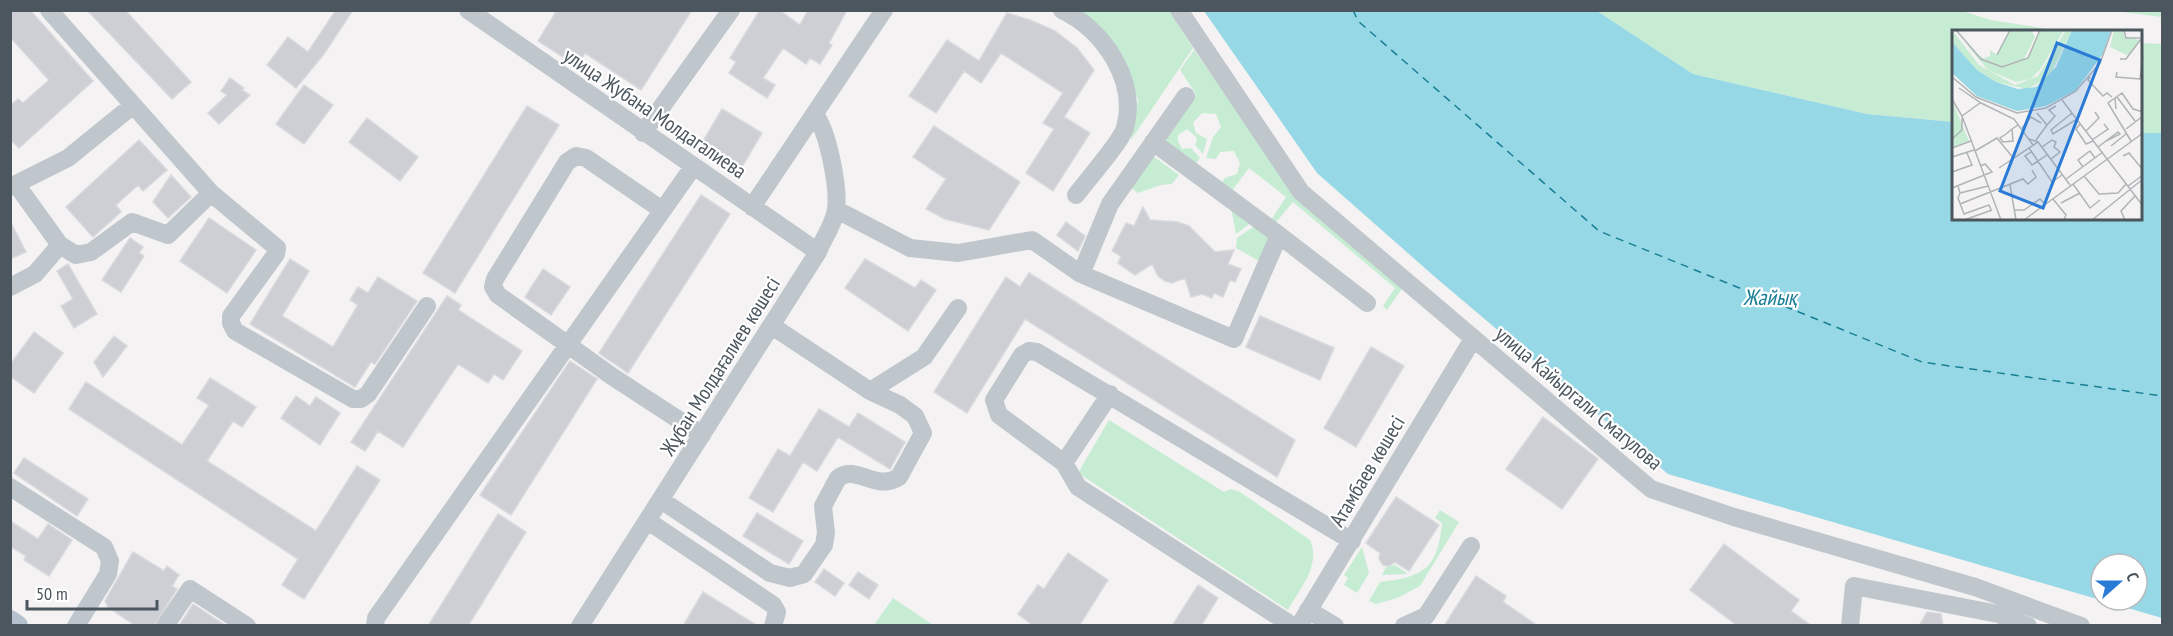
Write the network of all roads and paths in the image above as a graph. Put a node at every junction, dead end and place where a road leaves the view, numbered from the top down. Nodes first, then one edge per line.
1 (49, 10) edge
2 (468, 10) edge
3 (731, 10) edge
4 (884, 10) edge
5 (1062, 10) edge
6 (1179, 10) edge
7 (492, 19) edge
8 (1186, 96) dead end
9 (132, 106) junction
10 (815, 115) junction
11 (643, 133) junction
12 (1154, 142) junction
13 (693, 167) junction
14 (13, 186) edge
15 (211, 194) junction
16 (1076, 195) dead end
17 (752, 207) junction
18 (662, 210) junction
19 (837, 210) junction
20 (1279, 235) junction
21 (60, 245) junction
22 (818, 252) junction
23 (1081, 274) junction
24 (10, 287) edge
25 (1367, 303) dead end
26 (427, 306) dead end
27 (958, 308) dead end
28 (772, 326) junction
29 (1473, 339) junction
30 (567, 345) junction
31 (870, 391) junction
32 (1110, 394) junction
33 (702, 435) junction
34 (1064, 463) junction
35 (10, 486) edge
36 (661, 501) junction
37 (648, 521) junction
38 (1352, 541) junction
39 (1471, 546) dead end
40 (1304, 618) edge
41 (10, 621) edge
42 (18, 626) edge
43 (76, 626) edge
44 (165, 626) edge
45 (246, 626) edge
46 (375, 626) edge
47 (580, 626) edge
48 (773, 626) edge
49 (1293, 626) edge
50 (1335, 626) edge
51 (1404, 626) edge
52 (1850, 626) edge
53 (2028, 626) edge
54 (2081, 626) edge

1 - 9 street
2 - 7 street, улица Жубана Молдагалиева
3 - 11 street
4 - 10 street
5 - 16 street
6 - 29 street, улица Кайыргали Смагулова
7 - 11 street, улица Жубана Молдагалиева
8 - 12 street
9 - 14 street
9 - 15 street
10 - 17 street
10 - 19 street
11 - 13 street, улица Жубана Молдагалиева
12 - 20 street
12 - 23 street
13 - 17 street, улица Жубана Молдагалиева
13 - 18 street
14 - 21 street
15 - 21 street
15 - 26 street
17 - 22 street, улица Жубана Молдагалиева
18 - 30 street
18 - 30 street
19 - 22 street, Жұбан Молдағалиев көшесі
19 - 23 street
20 - 23 street
20 - 25 street
21 - 24 street
22 - 28 street, Жұбан Молдағалиев көшесі
27 - 31 street
28 - 31 street
28 - 33 street, Жұбан Молдағалиев көшесі
29 - 38 street, Атамбаев көшесі
29 - 54 street, улица Кайыргали Смагулова
30 - 33 street
30 - 46 street
31 - 36 street
32 - 34 street
32 - 34 street
32 - 38 street
33 - 36 street, Жұбан Молдағалиев көшесі
34 - 49 street
35 - 43 street
36 - 37 street, Жұбан Молдағалиев көшесі
37 - 47 street, Жұбан Молдағалиев көшесі
37 - 48 street
38 - 40 street, Атамбаев көшесі
39 - 51 street
40 - 50 street
41 - 42 main road
44 - 45 street
52 - 53 street

